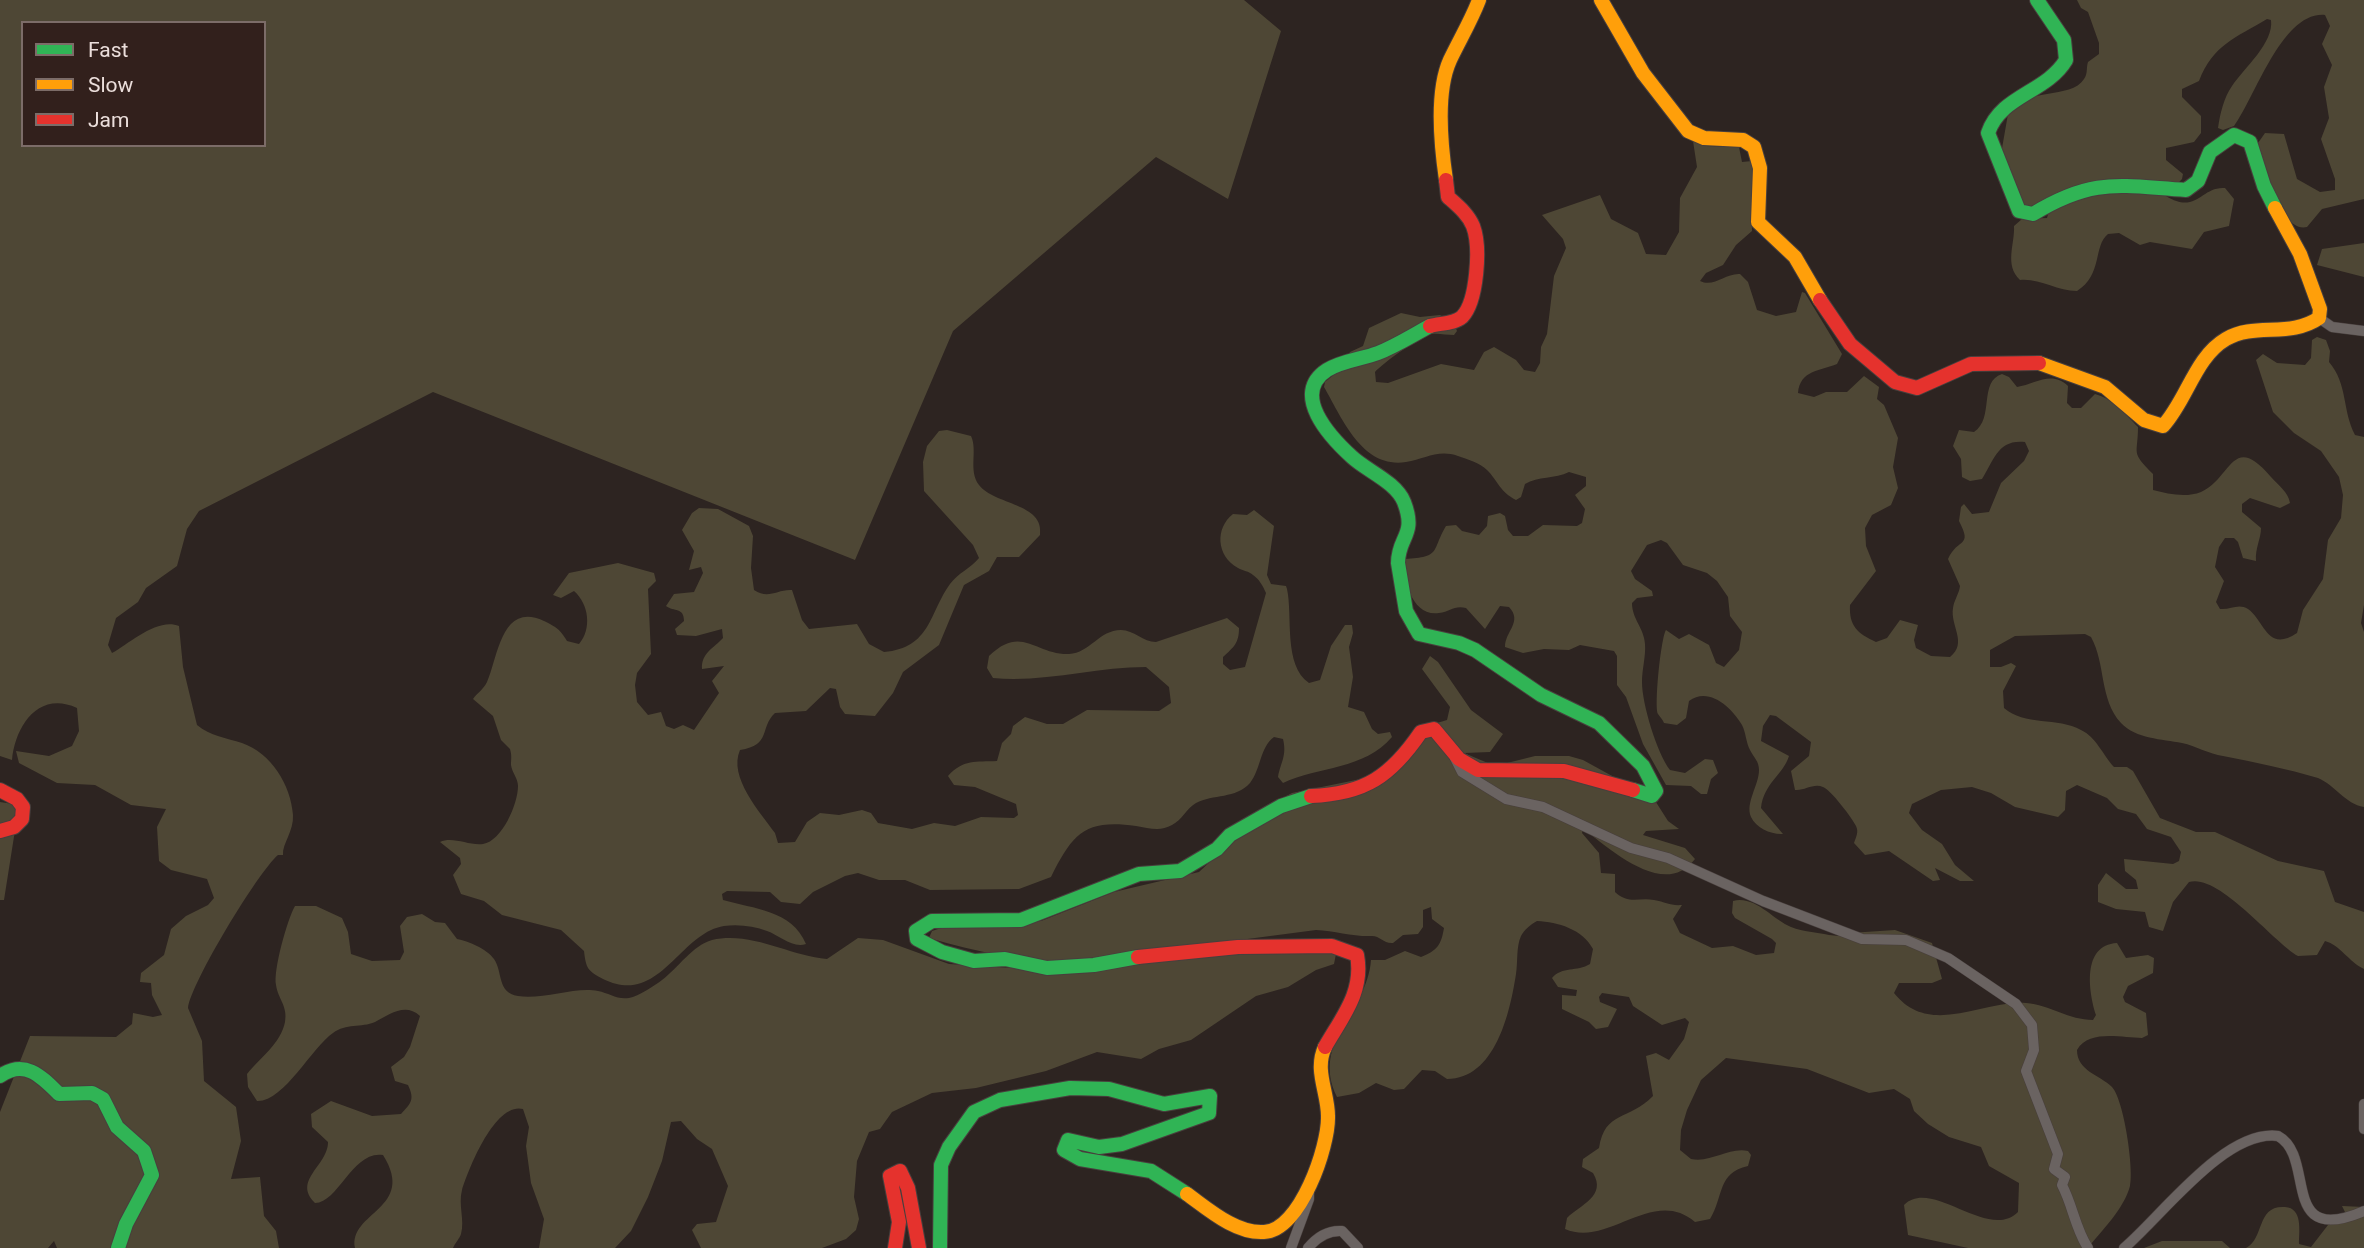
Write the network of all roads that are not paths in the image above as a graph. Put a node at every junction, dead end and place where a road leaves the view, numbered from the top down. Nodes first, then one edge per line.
1 (1479, 0) edge
2 (1601, 0) edge
3 (2037, 0) edge
4 (2319, 318) junction
5 (2364, 331) edge
6 (1451, 752) junction
7 (0, 790) edge
8 (0, 831) edge
9 (0, 1076) edge
10 (2364, 1104) edge
11 (2364, 1129) edge
12 (1310, 1186) junction
13 (2364, 1211) edge
14 (118, 1248) edge
15 (895, 1248) edge
16 (919, 1248) edge
17 (940, 1248) edge
18 (1291, 1248) edge
19 (1308, 1248) edge
20 (1358, 1248) edge
21 (2088, 1248) edge
22 (2124, 1248) edge

1 - 6 main road
2 - 4 main road
3 - 4 main road
4 - 5 street
6 - 12 main road
6 - 21 street
7 - 8 main road
9 - 14 main road
10 - 11 street
12 - 17 main road
12 - 18 street
13 - 22 street
15 - 16 main road
19 - 20 street

